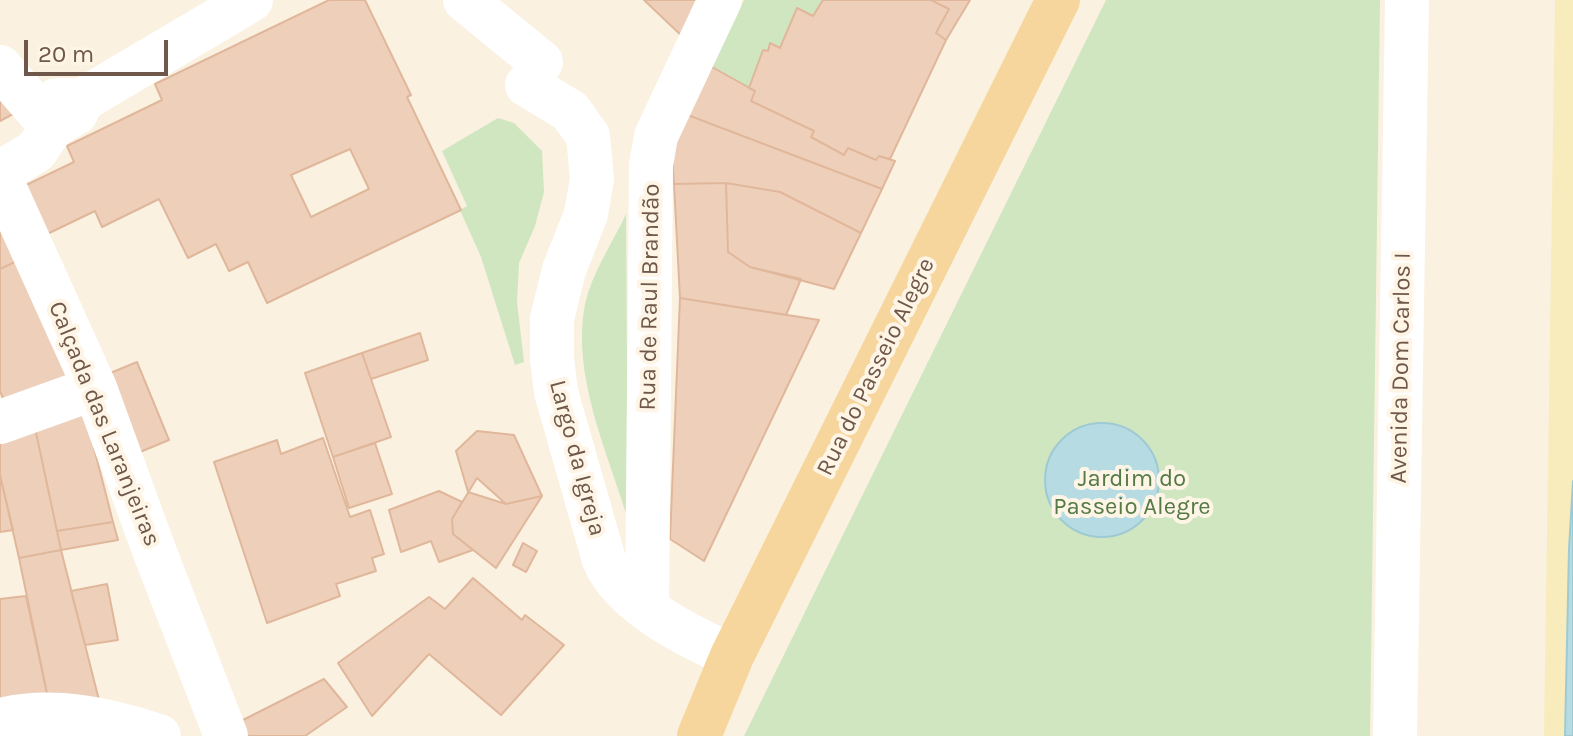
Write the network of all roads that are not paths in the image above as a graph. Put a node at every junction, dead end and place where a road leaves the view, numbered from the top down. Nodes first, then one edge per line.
1 (251, 0) edge
2 (465, 0) edge
3 (720, 0) edge
4 (1058, 0) edge
5 (1407, 0) edge
6 (0, 67) edge
7 (82, 100) junction
8 (95, 388) junction
9 (0, 422) edge
10 (647, 608) junction
11 (732, 656) junction
12 (0, 720) edge
13 (159, 736) edge
14 (226, 736) edge
15 (699, 736) edge
16 (1395, 736) edge

1 - 7 street
2 - 10 street, Largo da Igreja
3 - 10 street, Rua de Raul Brandão
4 - 11 main road, Rua do Passeio Alegre
5 - 16 street, Avenida Dom Carlos I
6 - 7 street
7 - 8 street, Calçada das Laranjeiras
8 - 9 street
8 - 14 street, Calçada das Laranjeiras
10 - 11 street, Largo da Igreja
11 - 15 main road, Rua do Passeio Alegre
12 - 13 street

